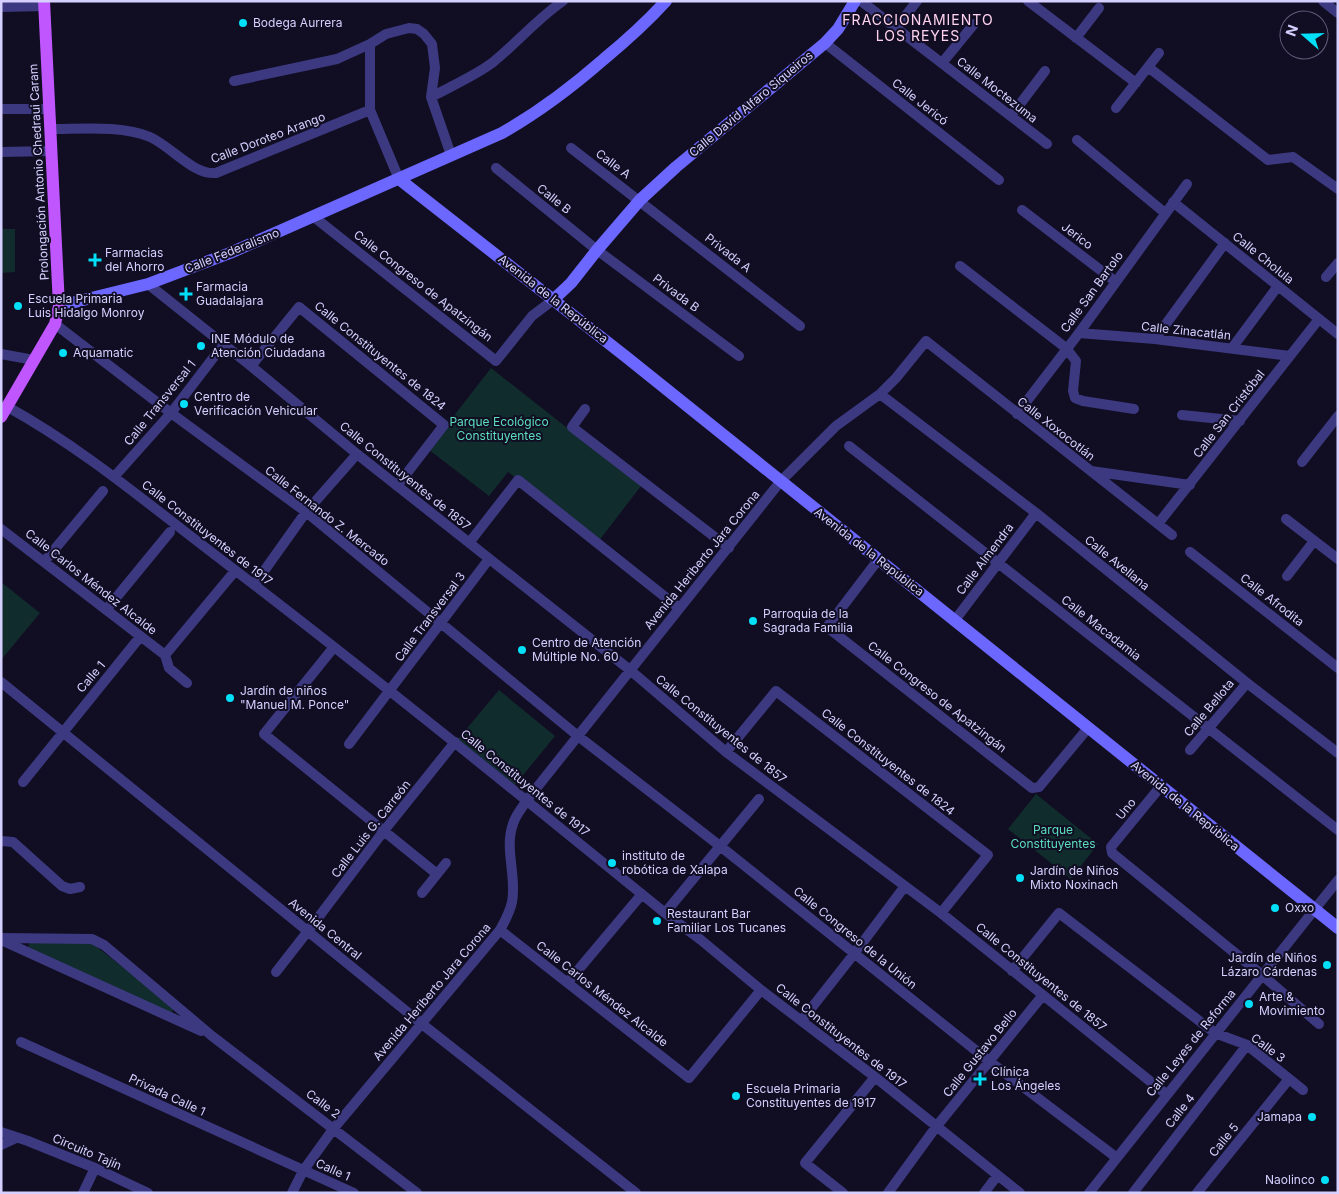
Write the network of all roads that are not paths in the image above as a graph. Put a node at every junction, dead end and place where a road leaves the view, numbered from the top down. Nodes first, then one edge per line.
1 (563, 1) edge
2 (666, 1) edge
3 (855, 1) edge
4 (860, 1) edge
5 (917, 1) edge
6 (1028, 1) edge
7 (1323, 1) edge
8 (44, 4) edge
9 (1, 7) edge
10 (1099, 8) dead end
11 (1338, 13) edge
12 (974, 24) dead end
13 (896, 28) junction
14 (1076, 38) junction
15 (825, 43) junction
16 (370, 44) junction
17 (1159, 53) dead end
18 (942, 63) junction
19 (1148, 67) junction
20 (1045, 71) dead end
21 (234, 81) dead end
22 (1136, 83) junction
23 (431, 97) junction
24 (1116, 108) dead end
25 (1, 109) edge
26 (50, 109) junction
27 (370, 110) junction
28 (1011, 116) junction
29 (51, 129) junction
30 (1076, 140) dead end
31 (1047, 144) dead end
32 (571, 148) dead end
33 (52, 151) junction
34 (1, 152) edge
35 (451, 155) junction
36 (496, 168) dead end
37 (399, 178) junction
38 (999, 180) dead end
39 (1187, 184) dead end
40 (1338, 190) edge
41 (640, 200) junction
42 (1173, 202) junction
43 (1022, 210) dead end
44 (1166, 213) junction
45 (314, 217) junction
46 (1224, 243) junction
47 (597, 250) junction
48 (1338, 263) edge
49 (960, 266) dead end
50 (1326, 277) dead end
51 (1116, 282) junction
52 (148, 284) junction
53 (1278, 286) junction
54 (553, 300) junction
55 (59, 306) junction
56 (1319, 319) junction
57 (55, 324) junction
58 (800, 326) dead end
59 (1079, 333) junction
60 (1338, 334) edge
61 (1155, 339) junction
62 (926, 341) joint
63 (223, 344) junction
64 (1066, 348) junction
65 (1232, 348) junction
66 (1, 354) edge
67 (740, 356) dead end
68 (1290, 356) junction
69 (34, 360) junction
70 (251, 366) junction
71 (880, 394) junction
72 (585, 409) dead end
73 (1134, 409) dead end
74 (4, 411) edge
75 (171, 413) junction
76 (1016, 414) junction
77 (1182, 414) dead end
78 (1338, 416) edge
79 (1240, 421) junction
80 (849, 446) dead end
81 (357, 454) junction
82 (1302, 462) dead end
83 (1090, 471) junction
84 (114, 477) junction
85 (780, 482) junction
86 (1190, 485) junction
87 (397, 486) junction
88 (104, 491) dead end
89 (306, 512) junction
90 (1036, 514) junction
91 (1286, 519) dead end
92 (1158, 524) junction
93 (1, 529) edge
94 (170, 532) dead end
95 (1172, 535) dead end
96 (1314, 541) junction
97 (469, 543) junction
98 (729, 548) junction
99 (1190, 552) dead end
100 (1338, 559) edge
101 (489, 560) junction
102 (878, 560) junction
103 (44, 562) junction
104 (999, 563) junction
105 (235, 571) junction
106 (1287, 576) dead end
107 (254, 585) junction
108 (679, 608) junction
109 (106, 610) junction
110 (955, 620) junction
111 (441, 624) junction
112 (140, 637) junction
113 (334, 647) junction
114 (165, 656) junction
115 (1338, 668) edge
116 (630, 670) junction
117 (1, 682) edge
118 (187, 683) dead end
119 (1247, 683) junction
120 (390, 690) junction
121 (1088, 728) junction
122 (1208, 728) junction
123 (62, 732) junction
124 (578, 736) junction
125 (455, 742) junction
126 (349, 744) dead end
127 (1190, 750) dead end
128 (726, 752) junction
129 (1338, 753) edge
130 (23, 782) dead end
131 (1161, 786) junction
132 (759, 799) dead end
133 (527, 800) junction
134 (1338, 830) edge
135 (383, 832) junction
136 (1, 840) edge
137 (720, 846) junction
138 (446, 863) dead end
139 (437, 874) junction
140 (1338, 880) edge
141 (905, 886) junction
142 (80, 887) dead end
143 (422, 893) dead end
144 (642, 894) junction
145 (1314, 910) junction
146 (665, 913) junction
147 (941, 913) junction
148 (1338, 928) edge
149 (500, 930) junction
150 (308, 931) junction
151 (1, 939) edge
152 (854, 954) junction
153 (1012, 971) junction
154 (276, 972) dead end
155 (1262, 975) junction
156 (568, 982) junction
157 (761, 990) junction
158 (1042, 995) junction
159 (802, 1020) junction
160 (422, 1024) junction
161 (1319, 1024) dead end
162 (1215, 1033) junction
163 (212, 1036) junction
164 (21, 1042) dead end
165 (1247, 1045) junction
166 (989, 1061) junction
167 (875, 1077) junction
168 (1289, 1079) junction
169 (1303, 1090) dead end
170 (1166, 1094) junction
171 (936, 1127) junction
172 (334, 1128) junction
173 (1, 1132) edge
174 (16, 1138) junction
175 (1, 1145) edge
176 (1117, 1158) junction
177 (95, 1168) junction
178 (303, 1170) junction
179 (997, 1176) junction
180 (83, 1193) edge
181 (148, 1193) edge
182 (292, 1193) edge
183 (354, 1193) edge
184 (417, 1193) edge
185 (636, 1193) edge
186 (843, 1193) edge
187 (888, 1193) edge
188 (984, 1193) edge
189 (1020, 1193) edge
190 (1089, 1193) edge
191 (1133, 1193) edge
192 (1197, 1193) edge

1 - 23 street
2 - 35 main road, Calle Federalismo
3 - 15 main road, Calle David Alfaro Siqueiros
4 - 13 street, Calle Moctezuma
5 - 13 street
6 - 14 street
7 - 11 street
8 - 9 street
8 - 26 main road, Prolongación Antonio Chedraui Caram
10 - 14 street
12 - 18 street
13 - 18 street, Calle Moctezuma
14 - 22 street
15 - 38 street, Calle Jericó
15 - 41 main road, Calle David Alfaro Siqueiros
16 - 21 street
16 - 23 street
16 - 27 street
17 - 19 street
18 - 28 street, Calle Moctezuma
19 - 22 street
19 - 40 street
20 - 28 street
22 - 24 street
23 - 35 street
25 - 26 street
26 - 29 main road, Prolongación Antonio Chedraui Caram
27 - 29 street, Calle Doroteo Arango
27 - 37 street
28 - 31 street, Calle Moctezuma
29 - 33 main road, Prolongación Antonio Chedraui Caram
30 - 44 street
32 - 41 street, Calle A
33 - 34 street
33 - 55 main road, Prolongación Antonio Chedraui Caram
35 - 37 main road, Calle Federalismo
36 - 47 street, Calle B
37 - 45 main road, Calle Federalismo
37 - 54 main road, Avenida de la República
39 - 42 street, Calle San Bartolo
41 - 47 main road, Calle David Alfaro Siqueiros
41 - 58 street, Privada A
42 - 44 street, Calle San Bartolo
42 - 46 street, Calle Cholula
43 - 51 street, Jerico
44 - 51 street, Calle San Bartolo
45 - 52 main road, Calle Federalismo
45 - 54 street, Calle Congreso de Apatzingán
46 - 53 street, Calle Cholula
46 - 61 street
47 - 54 main road, Calle David Alfaro Siqueiros
47 - 67 street, Privada B
48 - 50 street
49 - 64 street
51 - 59 street, Calle San Bartolo
52 - 55 main road, Calle Federalismo
52 - 63 street, Calle Constituyentes de 1857
53 - 56 street, Calle Cholula
53 - 65 street
54 - 85 main road, Avenida de la República
55 - 57 main road, Prolongación Antonio Chedraui Caram
56 - 60 street, Calle Cholula
56 - 68 street, Calle San Cristóbal
57 - 69 main road, Prolongación Antonio Chedraui Caram
57 - 75 street, Calle Fernando Z. Mercado
59 - 61 street, Calle Zinacatlán
59 - 64 street, Calle San Bartolo
61 - 65 street, Calle Zinacatlán
62 - 71 street, Avenida Heriberto Jara Corona
62 - 76 street, Calle Xoxocotlán
63 - 70 street, Calle Constituyentes de 1857
63 - 75 street, Calle Transversal 1
64 - 73 street
64 - 76 street, Calle San Bartolo
65 - 68 street, Calle Zinacatlán
66 - 69 street
68 - 79 street, Calle San Cristóbal
69 - 74 main road, Prolongación Antonio Chedraui Caram
70 - 81 street, Calle Constituyentes de 1857
70 - 87 street, Calle Constituyentes de 1824
71 - 85 street, Avenida Heriberto Jara Corona
71 - 90 street, Calle Avellana
72 - 98 street
74 - 84 street, Calle Constituyentes de 1917
75 - 84 street, Calle Transversal 1
75 - 89 street, Calle Fernando Z. Mercado
76 - 83 street, Calle Xoxocotlán
77 - 79 street
78 - 82 street
79 - 86 street, Calle San Cristóbal
80 - 104 street, Calle Macadamia
81 - 87 street, Calle Constituyentes de 1857
81 - 89 street
83 - 86 street
83 - 92 street, Calle Xoxocotlán
84 - 105 street, Calle Constituyentes de 1917
85 - 98 street, Avenida Heriberto Jara Corona
85 - 102 main road, Avenida de la República
86 - 92 street, Calle San Cristóbal
87 - 97 street, Calle Constituyentes de 1857
88 - 103 street
89 - 107 street
89 - 111 street, Calle Fernando Z. Mercado
90 - 104 street, Calle Almendra
90 - 119 street, Calle Avellana
91 - 96 street
92 - 95 street, Calle Xoxocotlán
93 - 103 street, Calle Carlos Méndez Alcalde
94 - 109 street
96 - 100 street
96 - 106 street
97 - 101 street, Calle Constituyentes de 1857
97 - 108 street
98 - 108 street, Avenida Heriberto Jara Corona
99 - 115 street, Calle Afrodita
101 - 111 street, Calle Transversal 3
101 - 116 street, Calle Constituyentes de 1857
102 - 110 main road, Avenida de la República
102 - 121 street, Calle Congreso de Apatzingán
103 - 109 street, Calle Carlos Méndez Alcalde
104 - 110 street, Calle Almendra
104 - 122 street, Calle Macadamia
105 - 107 street, Calle Constituyentes de 1917
105 - 114 street
107 - 113 street, Calle Constituyentes de 1917
108 - 116 street, Avenida Heriberto Jara Corona
109 - 112 street, Calle Carlos Méndez Alcalde
110 - 121 main road, Avenida de la República
111 - 120 street, Calle Transversal 3
111 - 124 street, Calle Fernando Z. Mercado
112 - 114 street, Calle Carlos Méndez Alcalde
112 - 123 street, Calle 1
113 - 120 street, Calle Constituyentes de 1917
113 - 135 street
114 - 118 street, Calle Carlos Méndez Alcalde
116 - 124 street, Avenida Heriberto Jara Corona
116 - 128 street, Calle Constituyentes de 1857
117 - 123 street, Avenida Central
119 - 122 street, Calle Bellota
119 - 129 street, Calle Avellana
120 - 125 street, Calle Constituyentes de 1917
120 - 126 street, Calle Transversal 3
121 - 131 main road, Avenida de la República
122 - 127 street, Calle Bellota
122 - 134 street, Calle Macadamia
123 - 130 street, Calle 1
123 - 150 street, Avenida Central
124 - 133 street, Avenida Heriberto Jara Corona
124 - 137 street, Calle Congreso de la Unión
125 - 133 street, Calle Constituyentes de 1917
125 - 135 street, Calle Luis G. Carreón
128 - 141 street, Calle Constituyentes de 1857
128 - 147 street, Calle Constituyentes de 1824
131 - 145 main road, Avenida de la República
131 - 155 street, Uno
132 - 137 street
133 - 144 street, Calle Constituyentes de 1917
133 - 149 street, Avenida Heriberto Jara Corona
135 - 139 street
135 - 150 street, Calle Luis G. Carreón
136 - 142 street
137 - 146 street
137 - 152 street, Calle Congreso de la Unión
138 - 139 street
139 - 143 street
140 - 145 street, Calle Leyes de Reforma
141 - 147 street, Calle Constituyentes de 1857
141 - 152 street
144 - 146 street, Calle Constituyentes de 1917
144 - 156 street
145 - 148 main road, Avenida de la República
145 - 155 street, Calle Leyes de Reforma
146 - 157 street, Calle Constituyentes de 1917
147 - 153 street, Calle Constituyentes de 1857
149 - 156 street, Calle Carlos Méndez Alcalde
149 - 160 street, Avenida Heriberto Jara Corona
150 - 154 street, Calle Luis G. Carreón
150 - 160 street, Avenida Central
151 - 163 street, Calle 2
151 - 163 street, Calle 2
152 - 159 street
152 - 166 street, Calle Congreso de la Unión
153 - 158 street, Calle Constituyentes de 1857
153 - 162 street
155 - 161 street
155 - 162 street, Calle Leyes de Reforma
156 - 157 street, Calle Carlos Méndez Alcalde
157 - 159 street, Calle Constituyentes de 1917
158 - 166 street, Calle Gustavo Bello
158 - 170 street, Calle Constituyentes de 1857
159 - 167 street, Calle Constituyentes de 1917
160 - 172 street, Avenida Heriberto Jara Corona
160 - 185 street, Avenida Central
162 - 165 street, Calle 3
162 - 170 street, Calle Leyes de Reforma
163 - 172 street, Calle 2
164 - 178 street, Privada Calle 1
165 - 168 street, Calle 3
165 - 191 street, Calle 4
166 - 171 street, Calle Gustavo Bello
166 - 176 street, Calle Congreso de la Unión
167 - 171 street, Calle Constituyentes de 1917
167 - 186 street
168 - 169 street, Calle 3
168 - 192 street, Calle 5
170 - 176 street, Calle Leyes de Reforma
171 - 179 street, Calle Constituyentes de 1917
171 - 187 street, Calle Gustavo Bello
172 - 178 street, Avenida Heriberto Jara Corona
172 - 184 street, Calle 2
173 - 174 street, Circuito Tajín
174 - 175 street
174 - 177 street, Circuito Tajín
176 - 190 street, Calle Leyes de Reforma
177 - 180 street
177 - 181 street, Circuito Tajín
178 - 182 street, Avenida Heriberto Jara Corona
178 - 183 street, Calle 1
179 - 188 street
179 - 189 street, Calle Constituyentes de 1917

